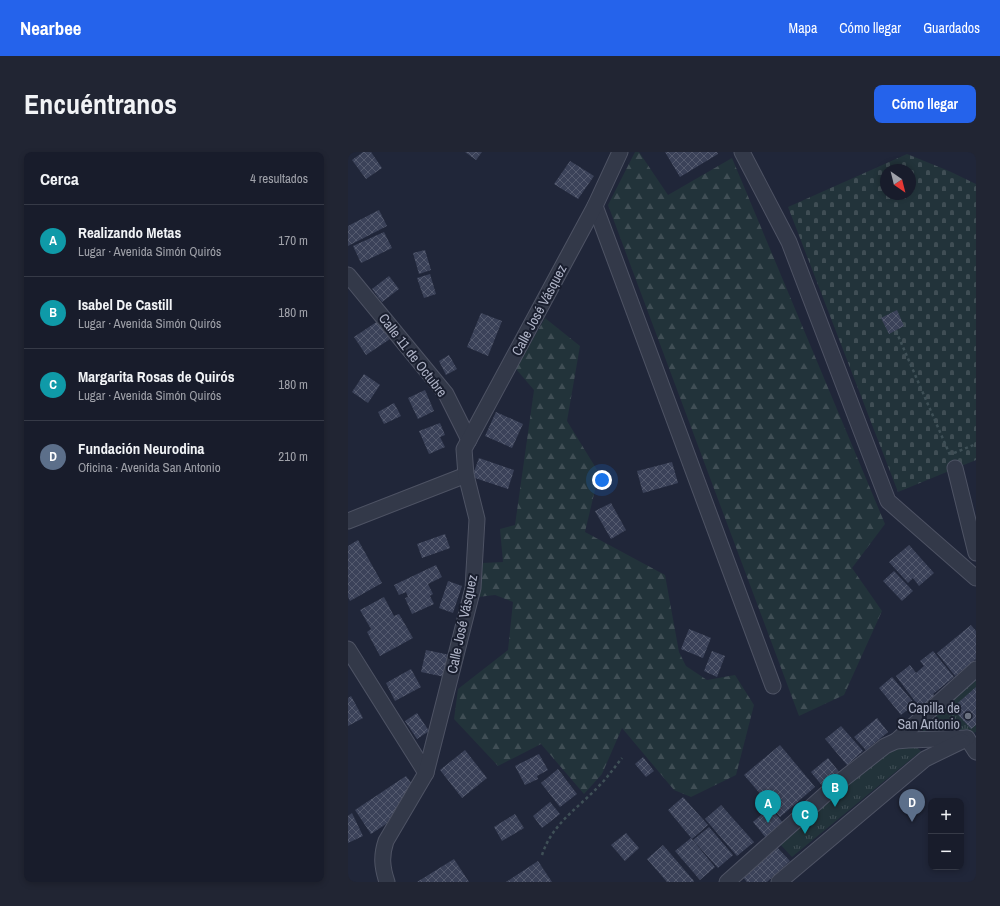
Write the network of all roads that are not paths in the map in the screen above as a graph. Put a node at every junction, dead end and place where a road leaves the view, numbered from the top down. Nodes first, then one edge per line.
1 (620, 152) edge
2 (742, 152) edge
3 (595, 206) junction
4 (348, 275) edge
5 (469, 440) junction
6 (952, 461) road end
7 (466, 475) junction
8 (348, 521) edge
9 (976, 553) edge
10 (976, 578) edge
11 (348, 649) edge
12 (976, 669) edge
13 (773, 686) dead end
14 (971, 738) edge
15 (896, 741) junction
16 (976, 752) edge
17 (426, 773) junction
18 (388, 882) edge
19 (727, 882) edge
20 (780, 882) edge

1 - 3 street, Calle José Vásquez
2 - 10 street
3 - 5 street, Calle José Vásquez
3 - 13 street
4 - 5 street, Calle 11 de Octubre
5 - 7 street, Calle José Vásquez
6 - 9 street
7 - 8 street
7 - 17 street, Calle José Vásquez
11 - 17 street
12 - 15 street
14 - 15 street
14 - 16 street
14 - 20 street
15 - 19 street
17 - 18 street, Calle José Vásquez

